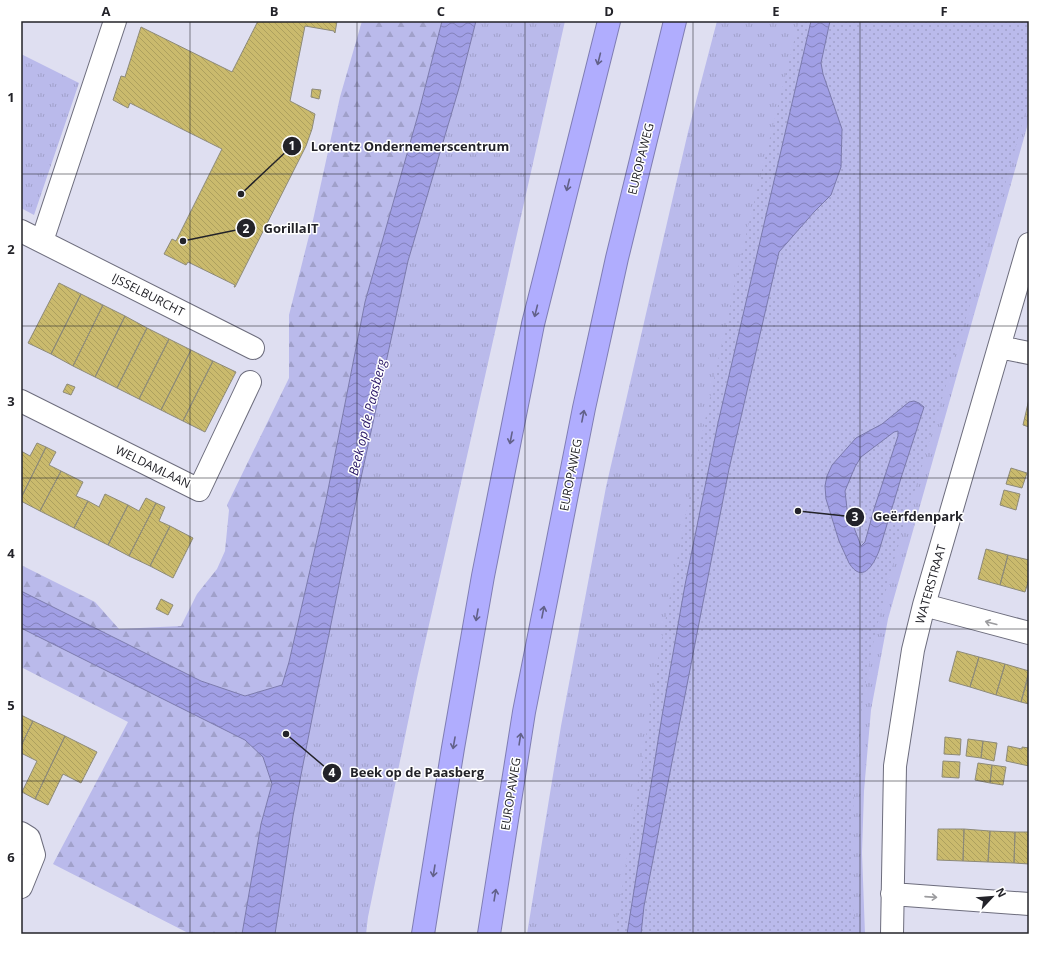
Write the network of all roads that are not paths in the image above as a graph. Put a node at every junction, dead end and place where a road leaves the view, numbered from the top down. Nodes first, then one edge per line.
1 (115, 21) edge
2 (609, 21) edge
3 (675, 21) edge
4 (21, 231) edge
5 (42, 242) junction
6 (1029, 244) edge
7 (999, 347) junction
8 (253, 348) dead end
9 (1029, 353) edge
10 (250, 382) dead end
11 (21, 401) edge
12 (924, 605) junction
13 (1029, 633) edge
14 (25, 835) edge
15 (21, 887) edge
16 (892, 894) junction
17 (1029, 904) edge
18 (423, 934) edge
19 (489, 934) edge
20 (892, 934) edge

1 - 5 street
2 -> 18 highway
19 -> 3 highway, EUROPAWEG
4 - 5 street, IJSSELBURCHT
5 - 8 street, IJSSELBURCHT
6 - 7 street, WATERSTRAAT
7 - 9 street
7 - 12 street, WATERSTRAAT
10 - 11 street, WELDAMLAAN
13 -> 12 street
12 - 16 street, WATERSTRAAT
14 - 15 street
16 -> 17 street
16 - 20 street, WATERSTRAAT

